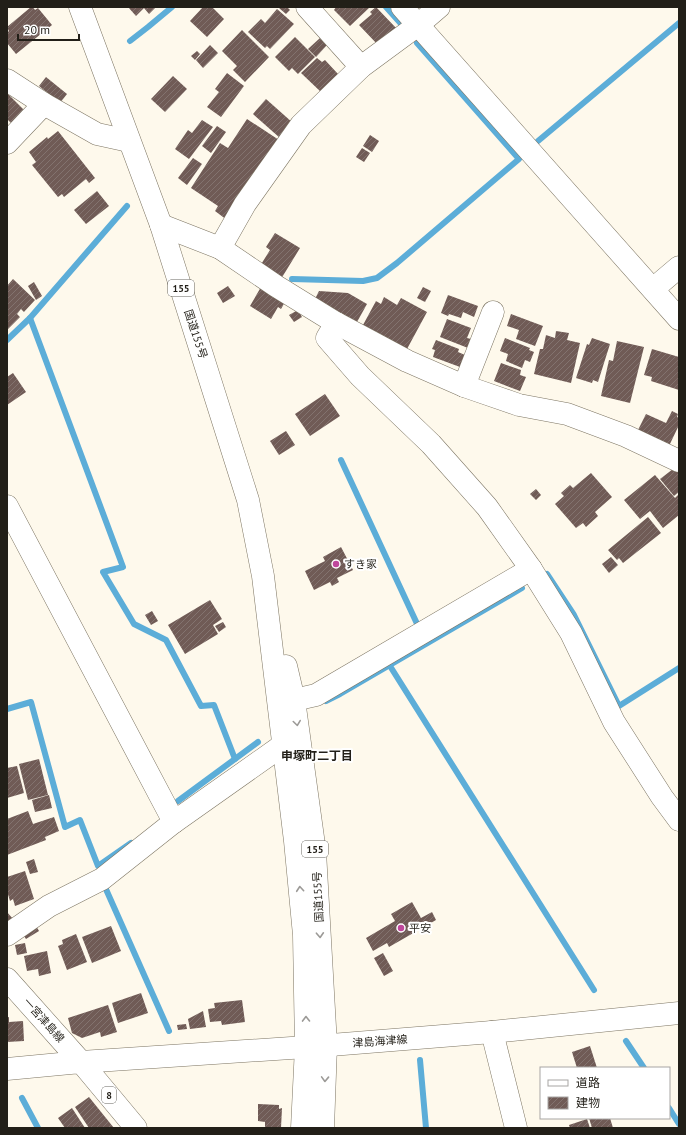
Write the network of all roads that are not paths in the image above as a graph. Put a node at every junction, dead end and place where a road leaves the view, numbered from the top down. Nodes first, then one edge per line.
1 (80, 7) edge
2 (307, 7) edge
3 (402, 7) edge
4 (439, 7) edge
5 (418, 25) junction
6 (361, 67) junction
7 (7, 80) edge
8 (44, 104) junction
9 (129, 141) junction
10 (7, 143) edge
11 (161, 224) junction
12 (220, 248) junction
13 (679, 267) edge
14 (653, 289) junction
15 (493, 312) dead end
16 (679, 319) edge
17 (336, 323) junction
18 (464, 386) junction
19 (679, 461) edge
20 (7, 506) edge
21 (531, 569) junction
22 (262, 576) junction
23 (294, 700) junction
24 (283, 745) junction
25 (679, 820) edge
26 (174, 822) junction
27 (7, 935) edge
28 (7, 979) edge
29 (679, 1013) edge
30 (492, 1032) junction
31 (316, 1046) junction
32 (81, 1062) junction
33 (7, 1069) edge
34 (136, 1128) edge
35 (302, 1128) edge
36 (323, 1128) edge
37 (516, 1128) edge

1 - 9 main road, 国道155号 / 155
2 - 6 main road
3 - 5 main road
4 - 5 main road
5 - 6 main road
5 - 14 main road
6 - 12 main road
7 - 8 main road
8 - 9 main road
8 - 10 main road
9 - 11 main road, 国道155号 / 155
11 - 12 main road
11 - 22 main road, 国道155号 / 155
12 - 17 main road
13 - 14 main road
14 - 16 main road
15 - 18 main road
17 - 18 main road
17 - 21 main road
18 - 19 main road
20 - 26 main road
21 - 23 main road
21 - 25 main road
22 - 23 main road, 国道155号 / 155
22 - 24 main road, 国道155号 / 155
23 -> 31 main road, 国道155号 / 155
24 - 26 main road
31 -> 24 main road, 国道155号 / 155
26 - 27 main road
28 - 32 main road, 一宮津島線
29 - 30 main road, 津島海津線
30 - 31 main road, 津島海津線
30 - 37 main road
31 - 32 main road, 津島海津線
31 - 35 main road, 国道155号 / 155
31 -> 36 main road, 国道155号 / 155
32 - 33 main road, 津島海津線
32 - 34 main road, 8

